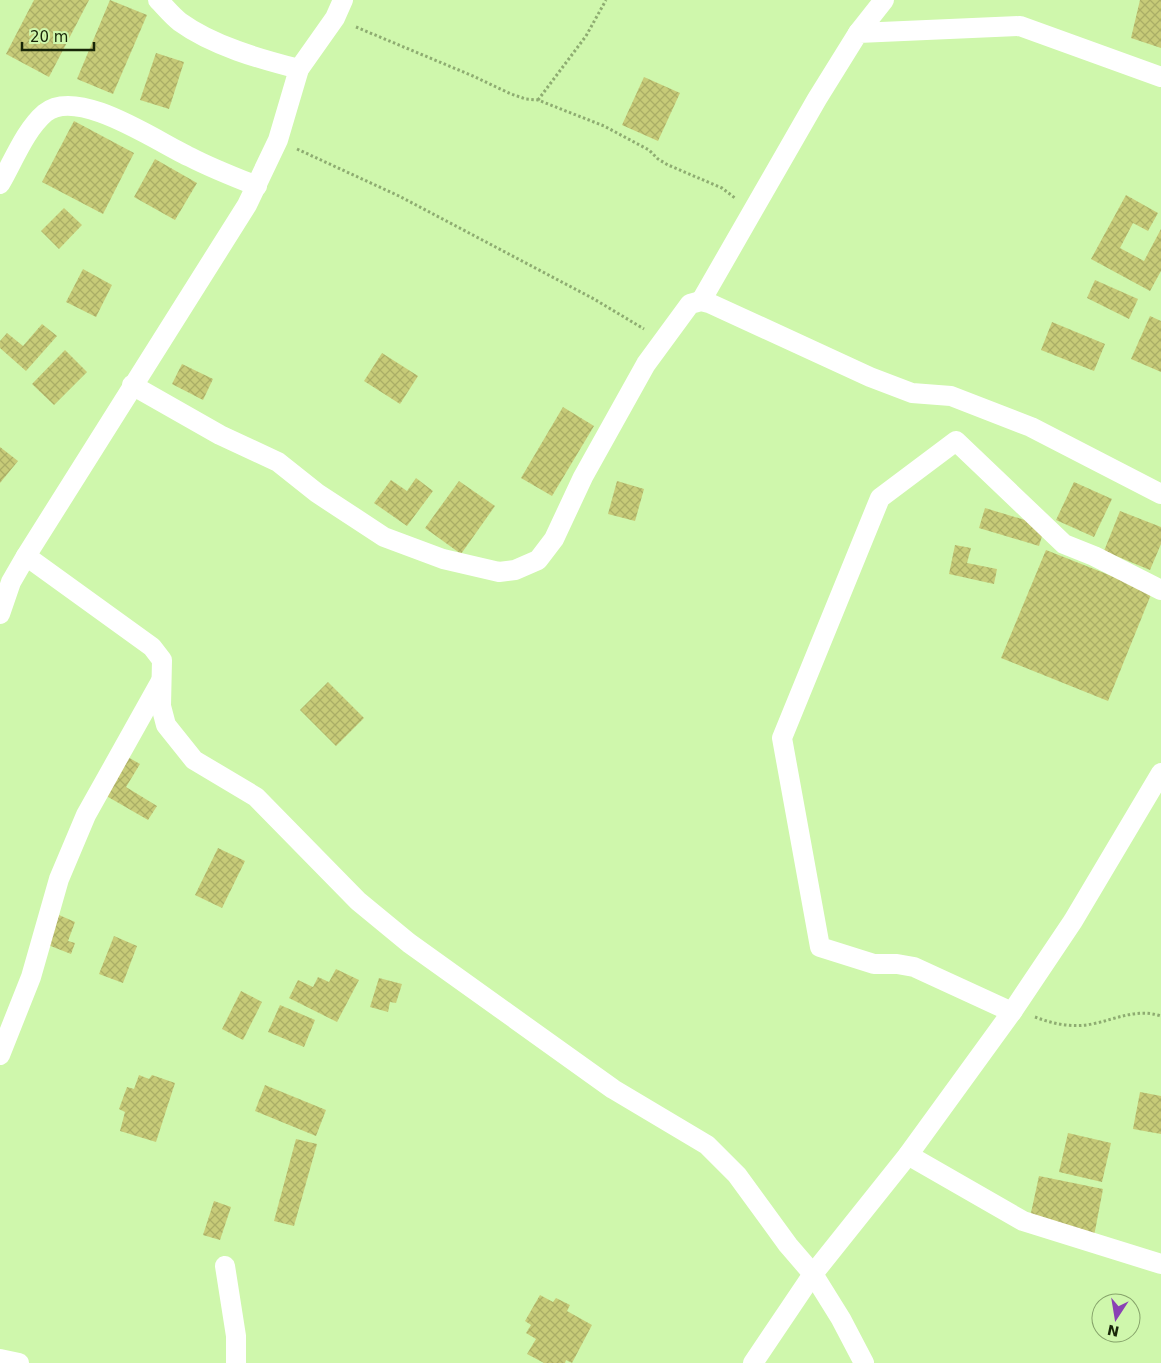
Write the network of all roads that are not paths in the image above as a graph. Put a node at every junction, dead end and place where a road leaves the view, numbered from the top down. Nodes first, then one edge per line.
1 (158, 0) edge
2 (343, 0) edge
3 (884, 0) edge
4 (858, 33) junction
5 (299, 70) junction
6 (1161, 77) edge
7 (0, 184) edge
8 (256, 186) junction
9 (700, 301) junction
10 (132, 385) junction
11 (1161, 494) edge
12 (26, 556) junction
13 (1161, 590) edge
14 (0, 614) edge
15 (162, 680) junction
16 (1161, 773) edge
17 (1013, 1011) junction
18 (0, 1055) edge
19 (908, 1155) junction
20 (1161, 1264) edge
21 (225, 1266) dead end
22 (813, 1274) junction
23 (0, 1359) edge
24 (19, 1363) edge
25 (236, 1363) edge
26 (753, 1363) edge
27 (864, 1363) edge

1 - 5 street
2 - 5 street
3 - 4 street
4 - 6 street
4 - 9 street
5 - 8 street
7 - 8 street
8 - 10 street
9 - 10 street
9 - 11 street
10 - 12 street
12 - 14 street
12 - 15 street
13 - 17 street
15 - 18 street
15 - 22 street
16 - 17 street
17 - 19 street
19 - 20 street
19 - 22 street
21 - 25 street
22 - 26 street
22 - 27 street
23 - 24 street

